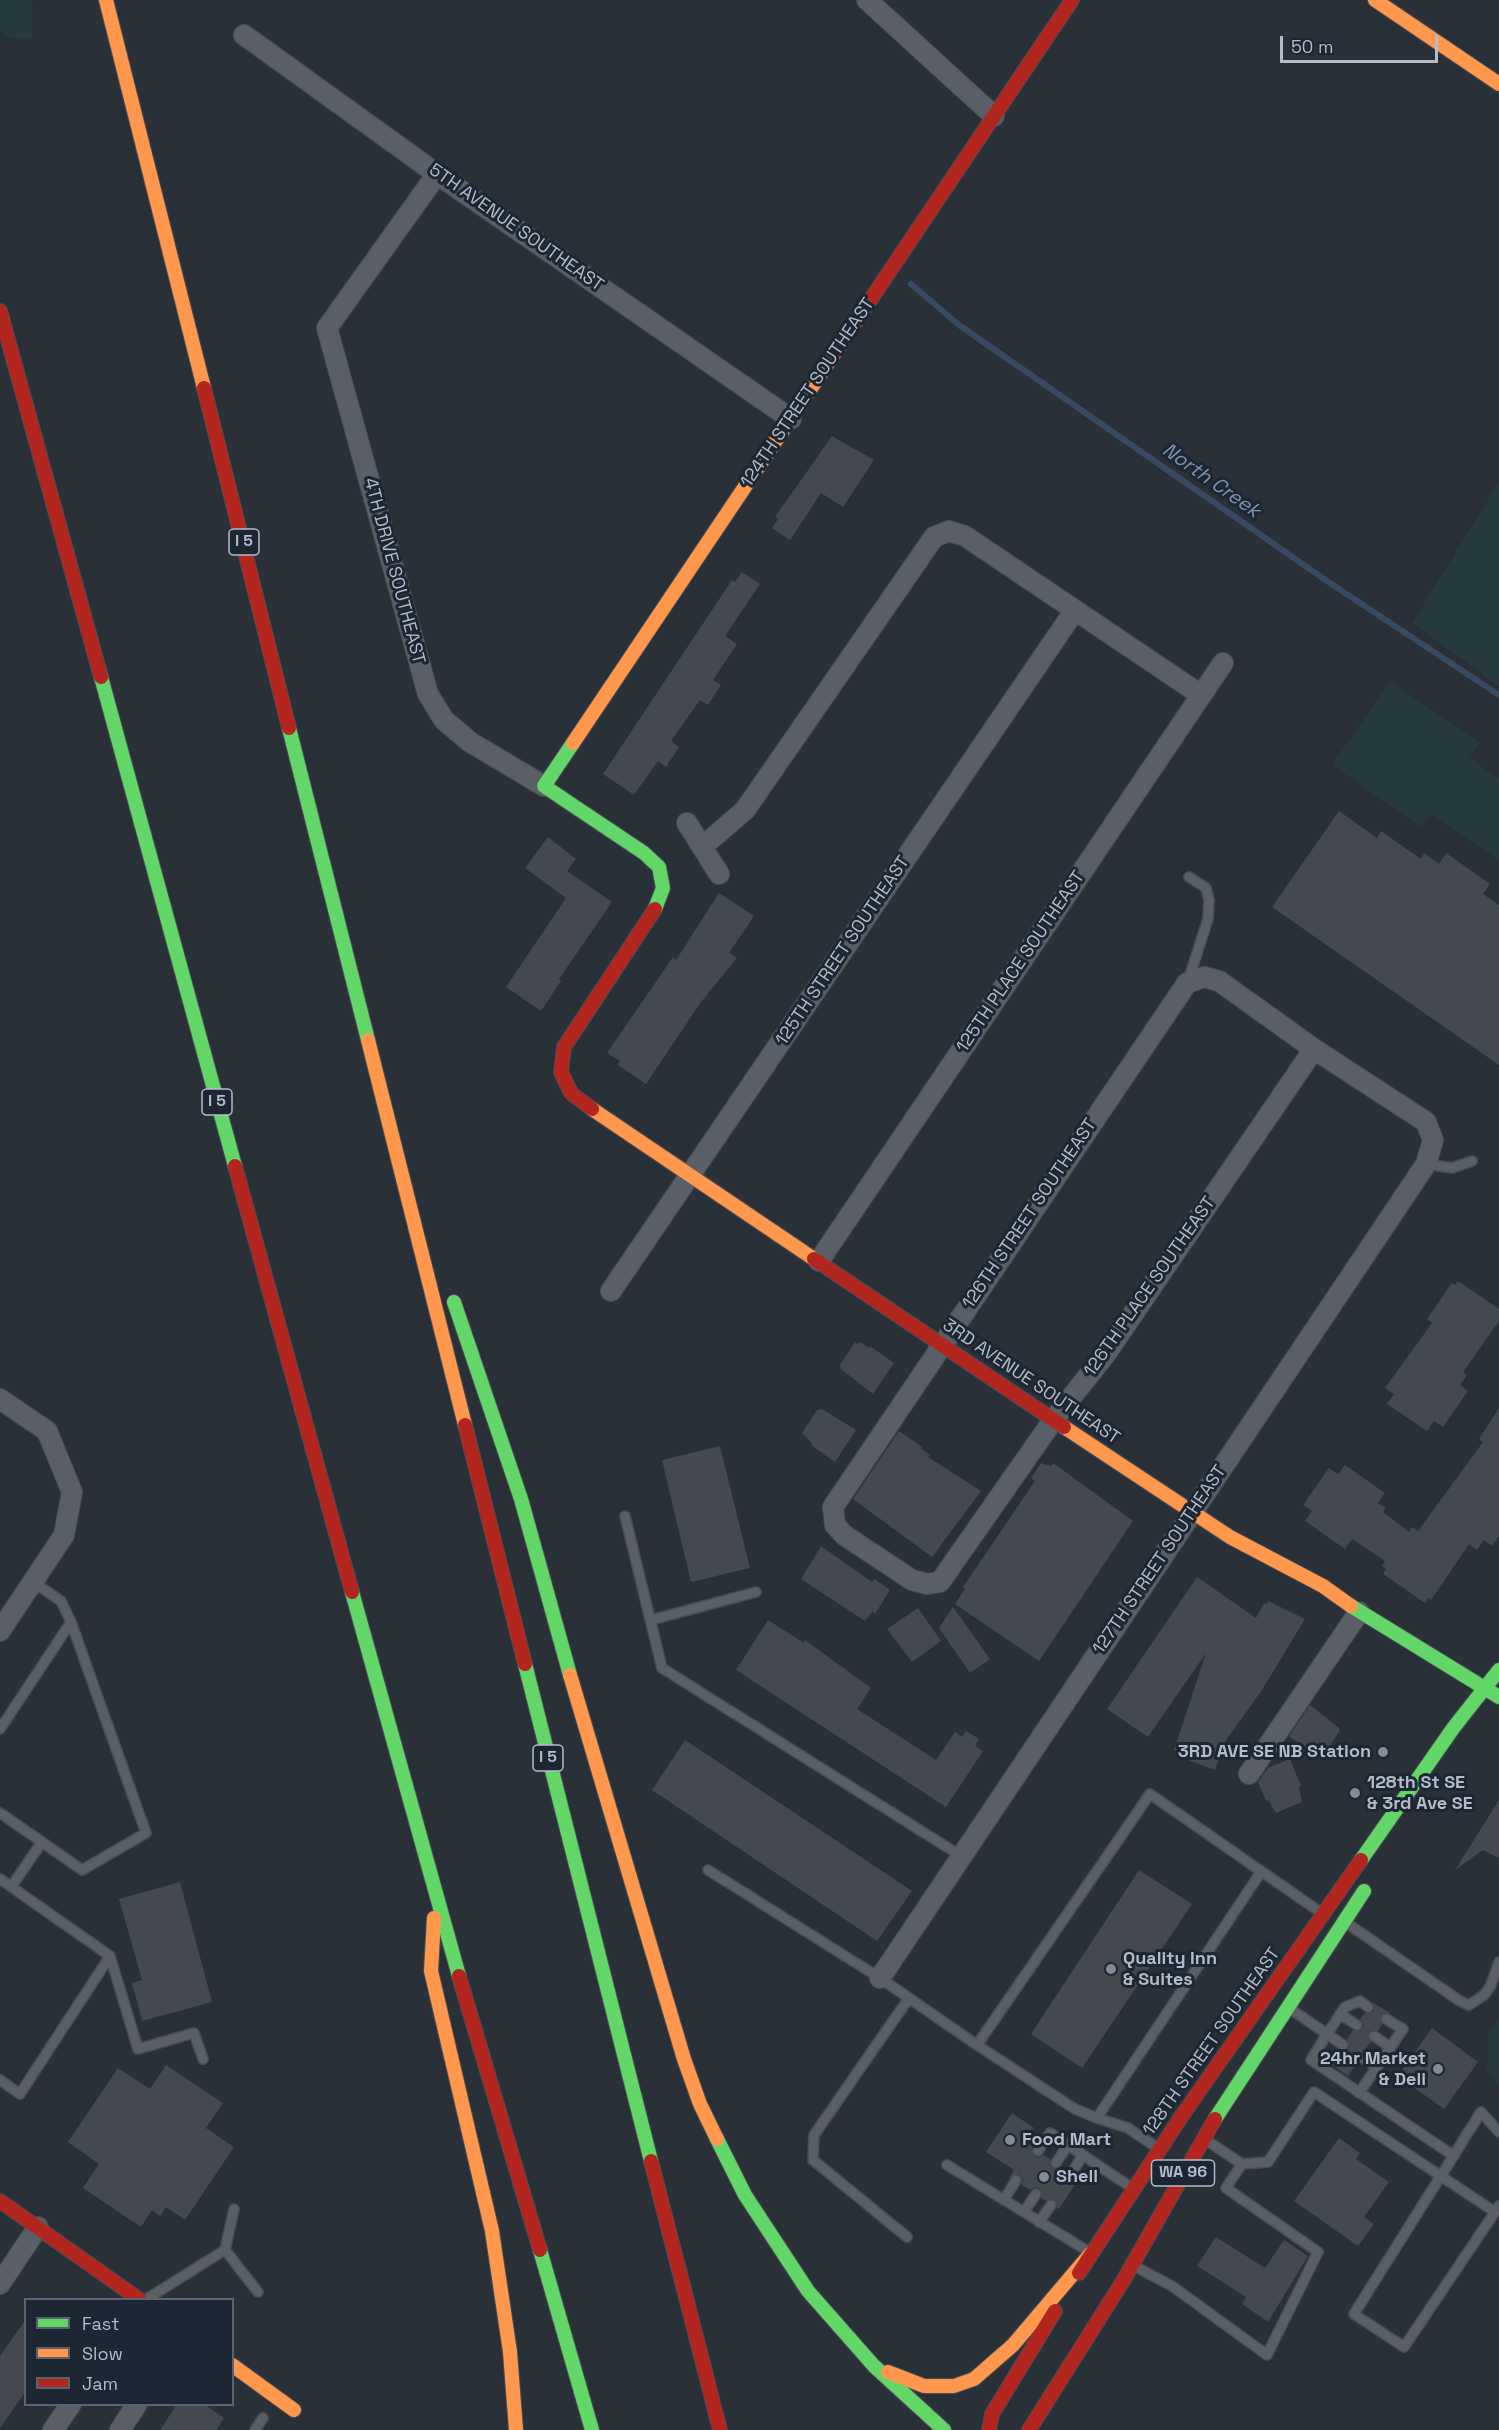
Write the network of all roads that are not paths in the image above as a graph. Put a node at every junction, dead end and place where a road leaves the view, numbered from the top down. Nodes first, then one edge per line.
1 (106, 0) edge
2 (867, 0) edge
3 (1072, 0) edge
4 (1375, 0) edge
5 (244, 35) dead end
6 (1499, 84) edge
7 (994, 116) junction
8 (437, 174) junction
9 (0, 311) edge
10 (791, 419) junction
11 (1075, 610) junction
12 (1222, 663) dead end
13 (1201, 694) junction
14 (544, 786) junction
15 (687, 823) dead end
16 (702, 847) junction
17 (719, 874) dead end
18 (1190, 878) dead end
19 (1187, 983) junction
20 (1314, 1049) junction
21 (561, 1072) joint
22 (380, 1084) junction
23 (1472, 1161) dead end
24 (1426, 1164) junction
25 (691, 1176) junction
26 (433, 1241) dead end
27 (819, 1261) junction
28 (449, 1286) dead end
29 (611, 1291) dead end
30 (942, 1344) junction
31 (0, 1399) edge
32 (1054, 1419) junction
33 (1193, 1513) junction
34 (625, 1516) dead end
35 (33, 1582) junction
36 (940, 1582) joint
37 (756, 1592) dead end
38 (1359, 1612) junction
39 (651, 1620) junction
40 (71, 1622) junction
41 (0, 1632) edge
42 (1499, 1670) edge
43 (1487, 1689) junction
44 (1499, 1697) edge
45 (0, 1729) edge
46 (1459, 1745) dead end
47 (1249, 1774) dead end
48 (0, 1813) edge
49 (42, 1842) junction
50 (961, 1856) junction
51 (708, 1870) dead end
52 (1261, 1872) junction
53 (0, 1879) edge
54 (1369, 1882) dead end
55 (11, 1887) junction
56 (435, 1893) junction
57 (1324, 1914) junction
58 (1344, 1921) junction
59 (110, 1956) junction
60 (1499, 1962) edge
61 (880, 1978) junction
62 (1267, 1995) junction
63 (909, 1998) junction
64 (1287, 2007) junction
65 (1368, 2007) dead end
66 (1340, 2014) junction
67 (1386, 2019) dead end
68 (1357, 2025) dead end
69 (1327, 2034) junction
70 (1374, 2037) dead end
71 (977, 2045) junction
72 (1343, 2045) dead end
73 (1390, 2047) junction
74 (1361, 2056) dead end
75 (203, 2059) dead end
76 (1377, 2067) junction
77 (0, 2080) edge
78 (1359, 2092) junction
79 (1097, 2118) junction
80 (1499, 2132) edge
81 (1203, 2137) junction
82 (1068, 2145) junction
83 (1160, 2149) junction
84 (1038, 2151) dead end
85 (1083, 2155) junction
86 (1454, 2156) junction
87 (1056, 2163) dead end
88 (1242, 2164) junction
89 (947, 2165) dead end
90 (1071, 2174) dead end
91 (1442, 2176) junction
92 (1016, 2180) dead end
93 (1134, 2190) junction
94 (1036, 2194) dead end
95 (1004, 2200) junction
96 (0, 2201) edge
97 (1051, 2205) dead end
98 (234, 2209) dead end
99 (1497, 2209) edge
100 (1024, 2212) junction
101 (1039, 2222) junction
102 (38, 2227) junction
103 (908, 2237) dead end
104 (225, 2250) junction
105 (1091, 2253) junction
106 (1132, 2265) junction
107 (0, 2284) edge
108 (258, 2292) dead end
109 (137, 2298) edge
110 (148, 2298) edge
111 (234, 2366) edge
112 (874, 2366) junction
113 (70, 2406) edge
114 (136, 2406) edge
115 (294, 2410) dead end
116 (263, 2418) dead end
117 (53, 2430) edge
118 (120, 2430) edge
119 (255, 2430) edge
120 (516, 2430) edge
121 (592, 2430) edge
122 (720, 2430) edge
123 (944, 2430) edge
124 (989, 2430) edge
125 (1029, 2430) edge

1 - 22 main road, I 5
2 - 7 street
3 - 7 main road, 124TH STREET SOUTHEAST
4 - 6 main road
5 - 8 street, 5TH AVENUE SOUTHEAST
7 - 10 main road, 124TH STREET SOUTHEAST
8 - 10 street, 5TH AVENUE SOUTHEAST
8 - 14 street, 4TH DRIVE SOUTHEAST
9 - 56 main road, I 5
10 - 14 main road, 124TH STREET SOUTHEAST
11 - 13 street
11 - 16 street
11 - 25 street, 125TH STREET SOUTHEAST
12 - 13 street, 125TH PLACE SOUTHEAST
13 - 27 street, 125TH PLACE SOUTHEAST
14 - 21 main road, 4TH DRIVE SOUTHEAST
15 - 16 street
16 - 17 street
18 - 19 lane
19 - 20 street
19 - 30 street, 126TH STREET SOUTHEAST
20 - 24 street, 127TH STREET SOUTHEAST
20 - 32 street, 126TH PLACE SOUTHEAST
21 - 25 main road, 3RD AVENUE SOUTHEAST
22 - 26 main road
22 - 122 main road, I 5
23 - 24 lane
24 - 33 street, 127TH STREET SOUTHEAST
25 - 27 main road, 3RD AVENUE SOUTHEAST
25 - 29 street, 125TH STREET SOUTHEAST
27 - 30 main road, 3RD AVENUE SOUTHEAST
28 - 112 main road
30 - 32 main road, 3RD AVENUE SOUTHEAST
30 - 36 street, 126TH STREET SOUTHEAST
31 - 35 street
32 - 33 main road, 3RD AVENUE SOUTHEAST
32 - 36 street, 126TH PLACE SOUTHEAST
33 - 38 main road, 3RD AVENUE SOUTHEAST
33 - 50 street, 127TH STREET SOUTHEAST
34 - 39 lane
35 - 40 lane
35 - 41 street
37 - 39 lane
38 - 43 main road, 3RD AVENUE SOUTHEAST
38 - 47 street
39 - 50 lane
40 - 45 lane
40 - 49 lane
42 - 43 main road, 128TH STREET SOUTHEAST / WA 96
43 - 44 main road, 3RD AVENUE SOUTHEAST
43 - 46 main road, 128TH STREET SOUTHEAST / WA 96
43 - 57 main road, 128TH STREET SOUTHEAST / WA 96
48 - 49 lane
49 - 55 lane
50 - 61 street, 127TH STREET SOUTHEAST
51 - 61 lane
52 - 57 lane
52 - 71 lane
52 - 79 lane
53 - 55 lane
54 - 58 main road, WA 96
55 - 59 lane
56 - 120 main road
56 - 121 main road, I 5
57 - 62 main road, 128TH STREET SOUTHEAST / WA 96
58 - 60 lane
58 - 64 main road, WA 96
59 - 75 lane
59 - 77 lane
61 - 63 lane
62 - 81 main road
62 - 83 main road, 128TH STREET SOUTHEAST / WA 96
63 - 71 lane
63 - 103 lane
64 - 69 lane
64 - 81 main road, WA 96
65 - 66 lane
66 - 68 lane
66 - 69 lane
67 - 73 lane
69 - 72 lane
69 - 78 lane
70 - 73 lane
71 - 79 lane
73 - 76 lane
74 - 76 lane
76 - 78 lane
78 - 86 lane
79 - 83 lane
80 - 86 lane
81 - 88 lane
81 - 106 main road, WA 96
82 - 84 lane
82 - 85 lane
82 - 87 lane
83 - 93 main road, 128TH STREET SOUTHEAST / WA 96
85 - 90 lane
85 - 93 lane
86 - 91 lane
88 - 91 lane
88 - 106 lane
89 - 95 lane
91 - 99 lane
91 - 99 lane
92 - 95 lane
93 - 105 main road, 128TH STREET SOUTHEAST / WA 96
94 - 100 lane
95 - 100 lane
96 - 102 main road
97 - 101 lane
98 - 104 lane
100 - 101 lane
101 - 105 lane
102 - 107 street
102 - 109 main road
104 - 108 lane
104 - 110 lane
105 - 112 main road
105 - 124 main road, 128TH STREET SOUTHEAST / WA 96
106 - 125 main road, WA 96
111 - 115 main road
112 - 123 main road
113 - 117 street
114 - 118 street
116 - 119 lane

